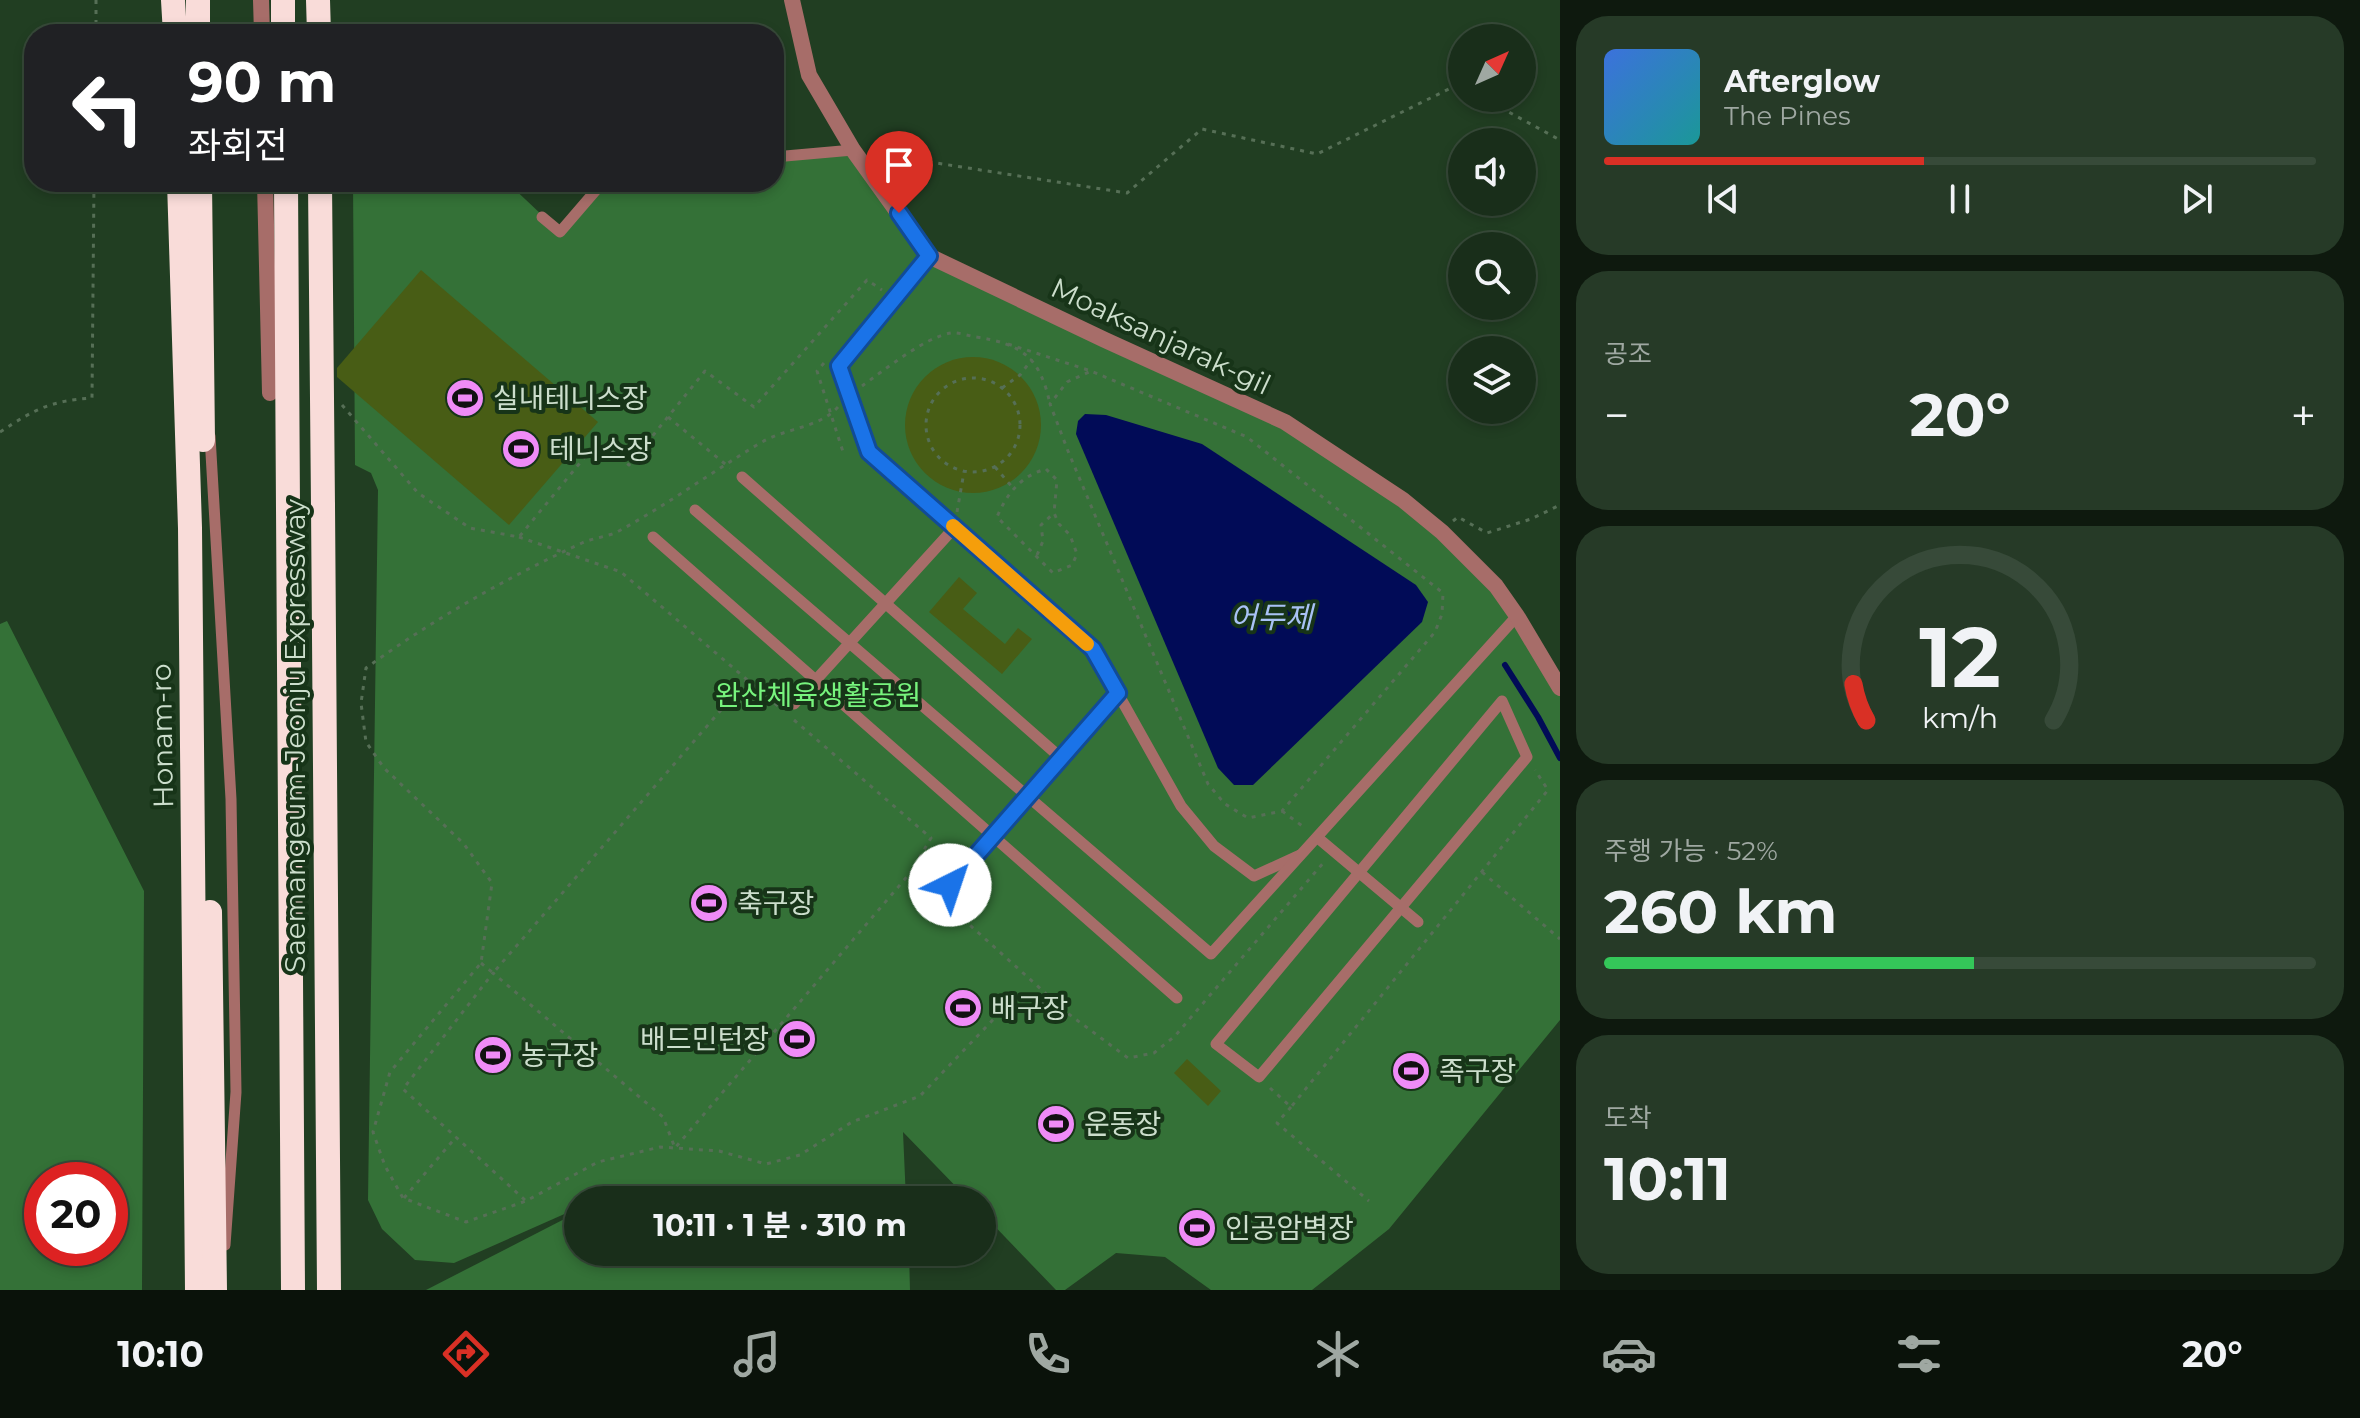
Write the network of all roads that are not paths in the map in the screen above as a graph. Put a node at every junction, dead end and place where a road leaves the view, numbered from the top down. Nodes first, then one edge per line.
1 (173, 0) edge
2 (198, 0) edge
3 (261, 0) edge
4 (283, 0) edge
5 (318, 0) edge
6 (792, 0) edge
7 (174, 24) edge
8 (198, 24) edge
9 (262, 24) edge
10 (283, 24) edge
11 (319, 24) edge
12 (853, 150) junction
13 (784, 156) edge
14 (179, 192) edge
15 (200, 192) edge
16 (265, 192) edge
17 (286, 192) edge
18 (320, 192) edge
19 (594, 192) edge
20 (542, 217) dead end
21 (929, 256) junction
22 (201, 295) junction
23 (270, 393) dead end
24 (742, 477) road end
25 (695, 510) dead end
26 (955, 527) junction
27 (653, 537) dead end
28 (885, 603) junction
29 (1517, 616) junction
30 (850, 643) junction
31 (816, 680) junction
32 (1560, 688) edge
33 (1118, 693) junction
34 (794, 704) dead end
35 (1061, 758) junction
36 (1028, 796) junction
37 (993, 836) junction
38 (1318, 838) junction
39 (1305, 853) junction
40 (1359, 872) junction
41 (950, 885) dead end
42 (1401, 907) junction
43 (1418, 922) dead end
44 (1177, 998) dead end
45 (197, 1290) edge
46 (215, 1290) edge
47 (223, 1290) edge
48 (293, 1290) edge
49 (329, 1290) edge

1 - 7 highway
2 - 8 highway
3 - 9 street
4 - 10 highway
5 - 11 highway
6 - 12 street, Moaksanjarak-gil
12 - 13 lane
12 - 21 street, Moaksanjarak-gil
14 - 45 highway, Honam-ro
15 - 22 highway, Honam-ro
16 - 23 street
17 - 48 highway, Saemangeum-Jeonju Expressway, bridge
18 - 49 highway, Saemangeum-Jeonju Expressway, bridge
19 - 20 lane
21 - 26 lane
21 - 29 street, Moaksanjarak-gil
22 - 46 highway, Honam-ro
22 - 47 lane
24 - 28 lane
25 - 30 lane
26 - 28 lane
26 - 33 lane
27 - 31 lane
28 - 30 lane
28 - 35 lane
29 - 32 street, Moaksanjarak-gil
29 - 38 lane
30 - 31 lane
30 - 36 lane
31 - 34 lane
31 - 37 lane
33 - 35 lane
33 - 39 lane
35 - 36 lane
36 - 37 lane
36 - 39 lane
37 - 41 lane
37 - 44 lane
38 - 39 lane
38 - 40 lane
40 - 42 lane
40 - 42 lane
40 - 42 lane
42 - 43 lane

